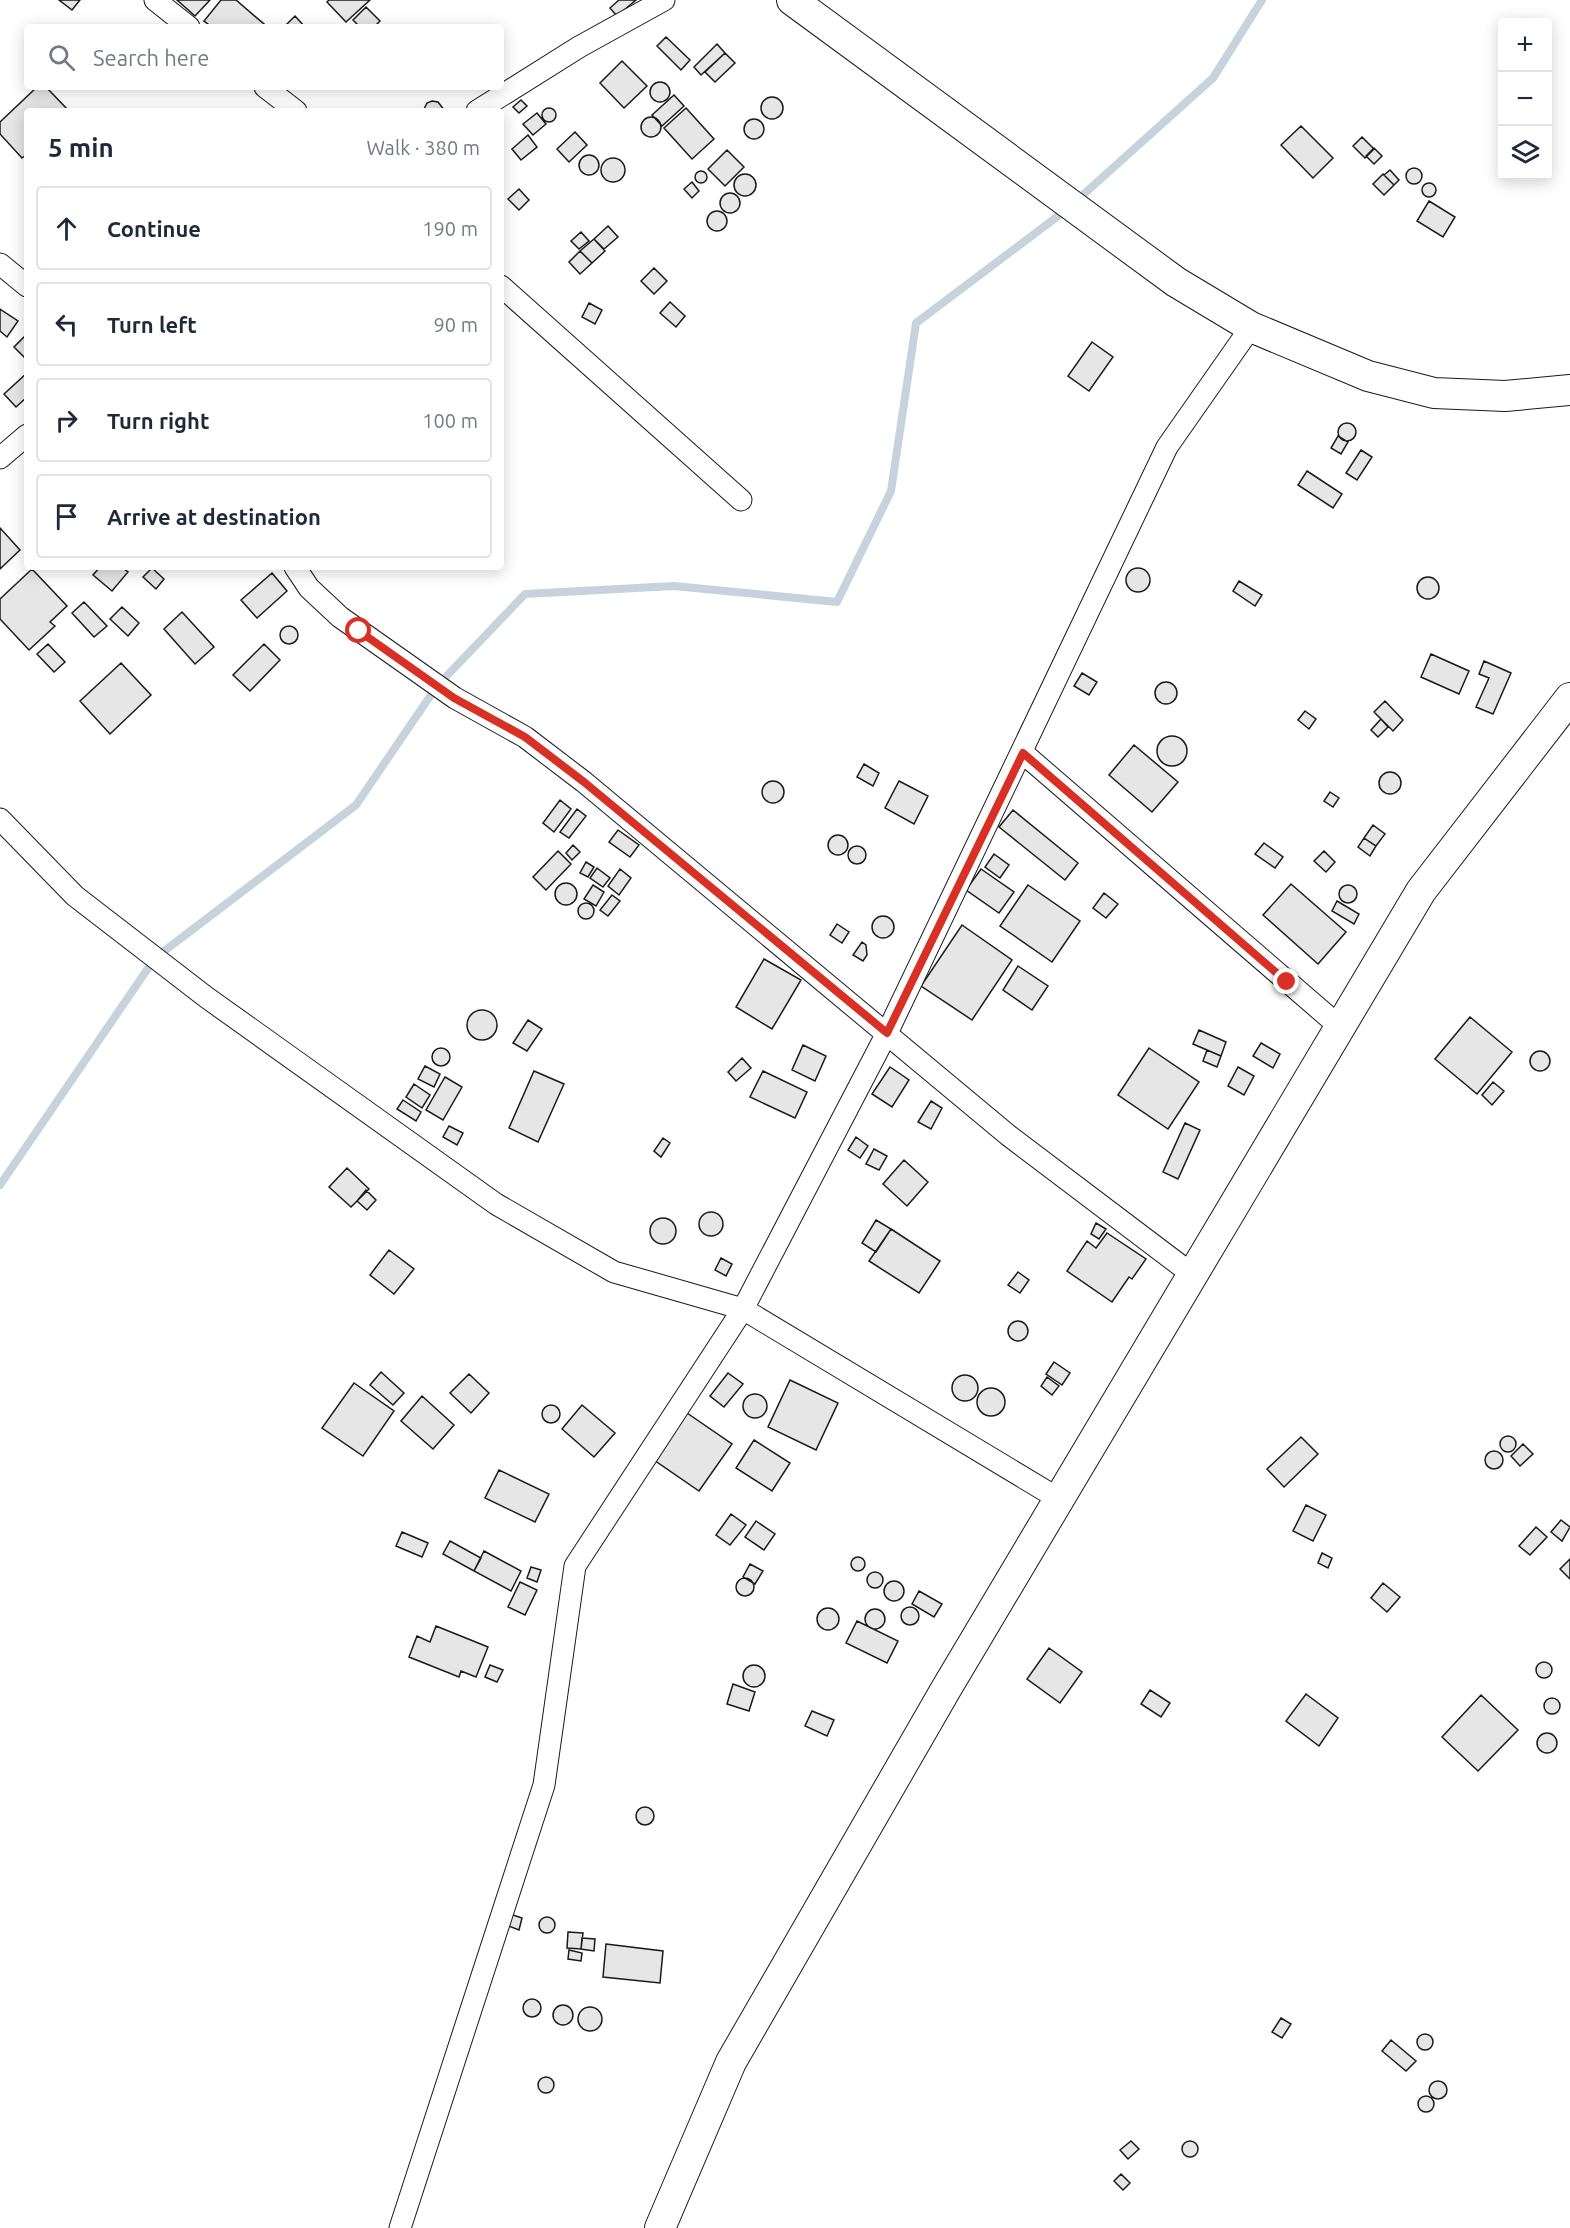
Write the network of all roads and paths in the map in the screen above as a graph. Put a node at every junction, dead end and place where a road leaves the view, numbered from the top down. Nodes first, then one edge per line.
1 (155, 0) edge
2 (664, 0) edge
3 (792, 0) edge
4 (185, 24) edge
5 (269, 90) edge
6 (292, 108) edge
7 (482, 108) edge
8 (0, 264) edge
9 (24, 284) edge
10 (504, 289) edge
11 (1251, 327) junction
12 (1570, 390) edge
13 (24, 438) edge
14 (0, 458) edge
15 (741, 500) dead end
16 (297, 570) edge
17 (1570, 698) edge
18 (1023, 753) junction
19 (0, 819) edge
20 (1340, 1027) junction
21 (887, 1033) junction
22 (1193, 1275) junction
23 (743, 1309) junction
24 (1059, 1499) junction
25 (400, 2228) edge
26 (660, 2228) edge

1 - 4 street
2 - 7 street
3 - 11 street
5 - 6 street
8 - 9 street
10 - 15 street
11 - 12 street
11 - 18 street
13 - 14 street
16 - 21 street
17 - 20 street
18 - 20 street
18 - 21 street
19 - 23 street
20 - 22 street
21 - 22 street
21 - 23 street
22 - 24 street
23 - 24 street
23 - 25 street
24 - 26 street

